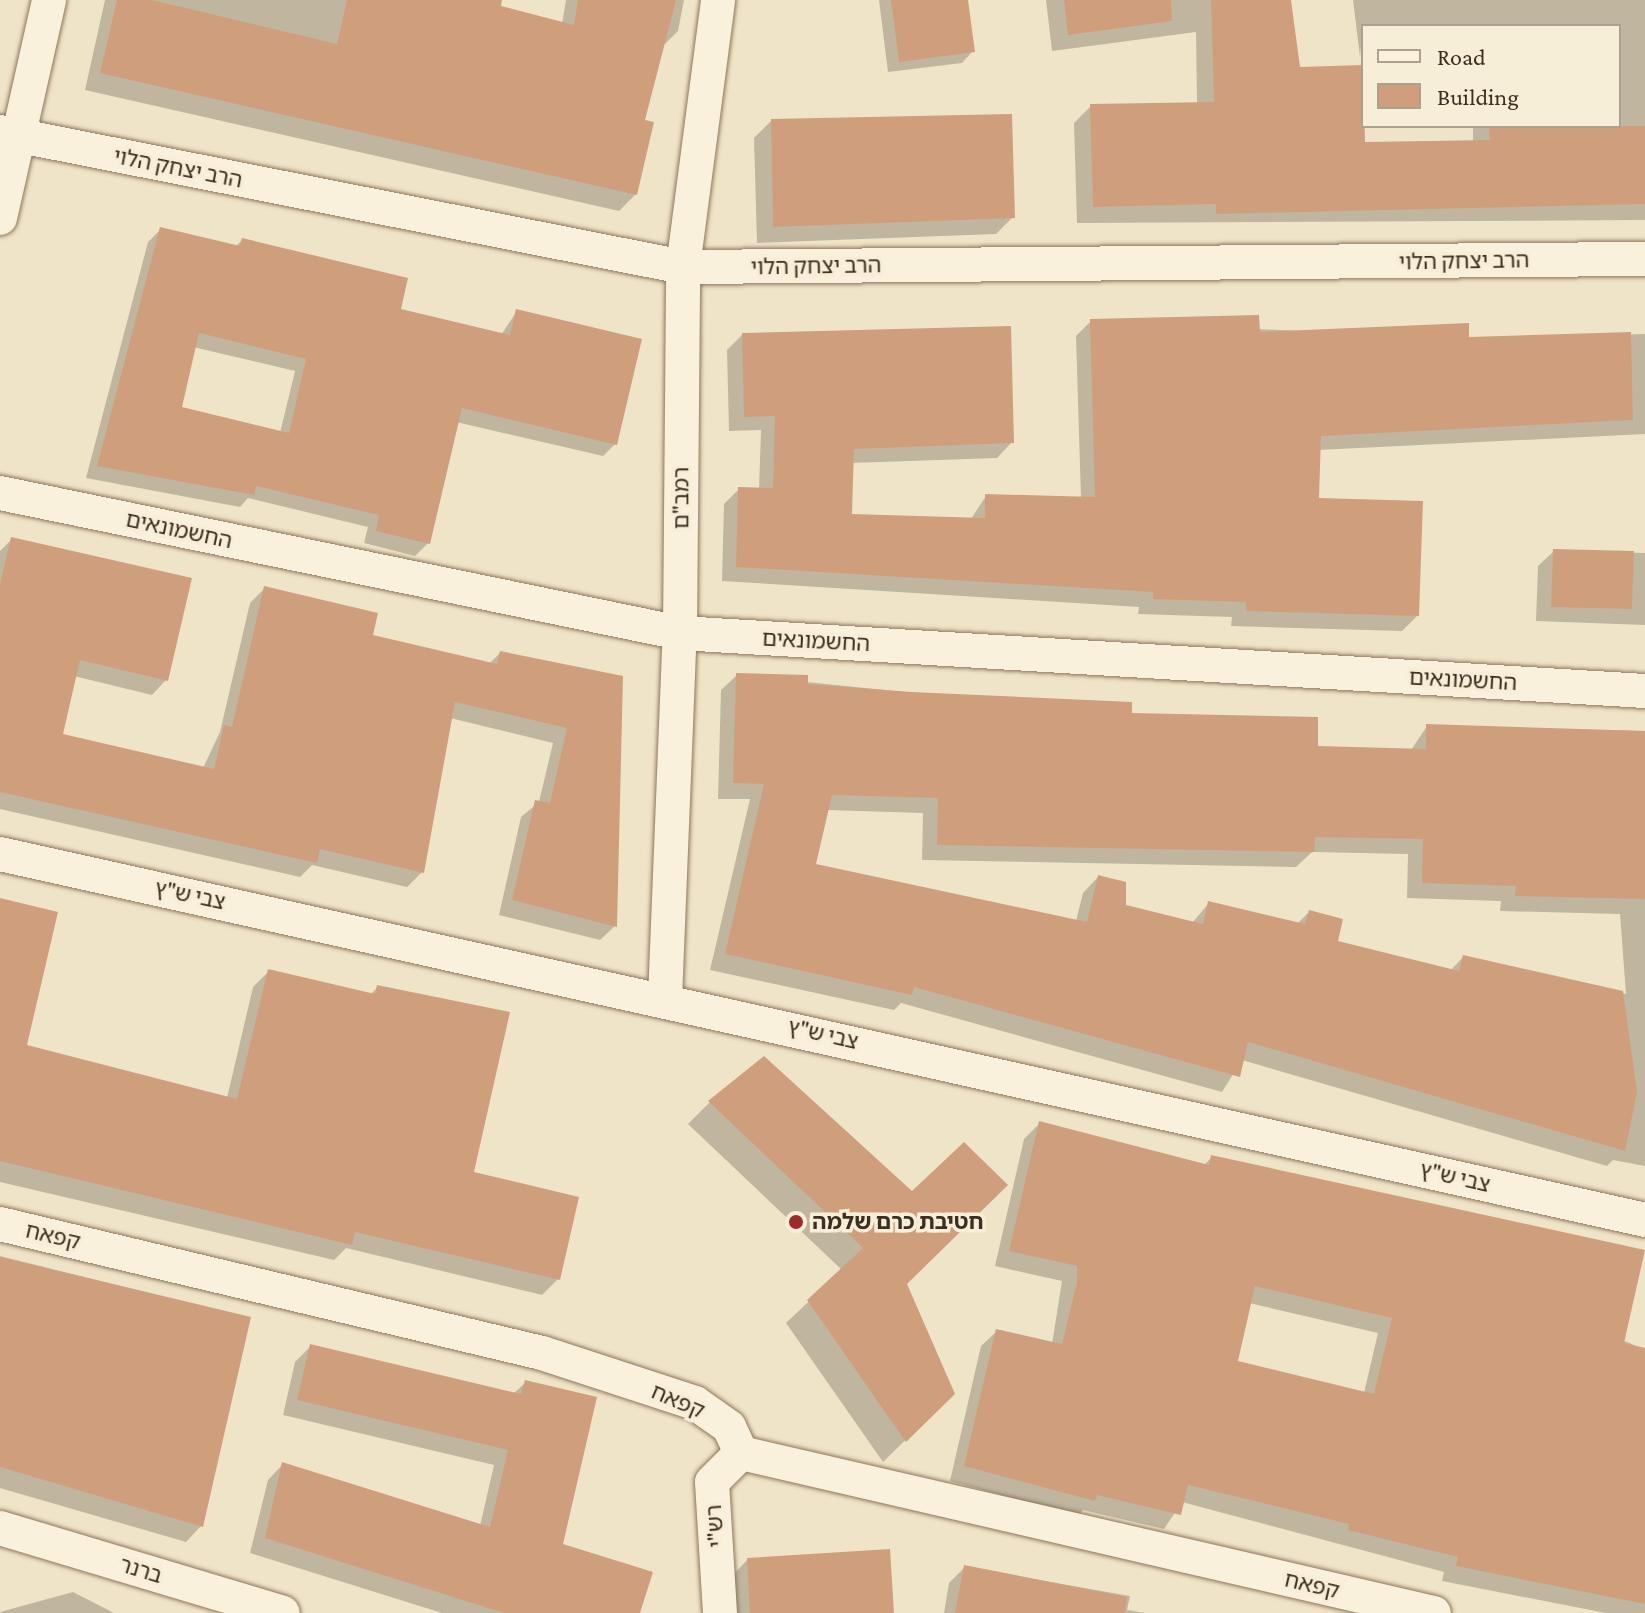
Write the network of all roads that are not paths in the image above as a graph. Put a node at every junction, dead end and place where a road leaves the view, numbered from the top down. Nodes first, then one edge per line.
1 (49, 0) edge
2 (718, 0) edge
3 (10, 134) edge
4 (0, 218) edge
5 (1645, 259) edge
6 (683, 267) junction
7 (0, 493) edge
8 (680, 633) junction
9 (1645, 691) edge
10 (0, 854) edge
11 (665, 999) junction
12 (1645, 1220) edge
13 (0, 1224) edge
14 (741, 1453) junction
15 (0, 1528) edge
16 (192, 1599) edge
17 (283, 1613) edge
18 (720, 1613) edge
19 (1434, 1613) edge

1 - 3 street
2 - 6 street, רמב"ם
3 - 4 street
3 - 6 street, הרב יצחק הלוי
5 - 6 street, הרב יצחק הלוי
6 - 8 street, רמב"ם
7 - 8 street, החשמונאים
8 - 9 street, החשמונאים
8 - 11 street, רמב"ם
10 - 11 street, צבי ש"ץ
11 - 12 street, צבי ש"ץ
13 - 14 street, קפאח
14 - 18 street, רש"י
14 - 19 street, קפאח
15 - 16 street, ברנר
16 - 17 street, ברנר

